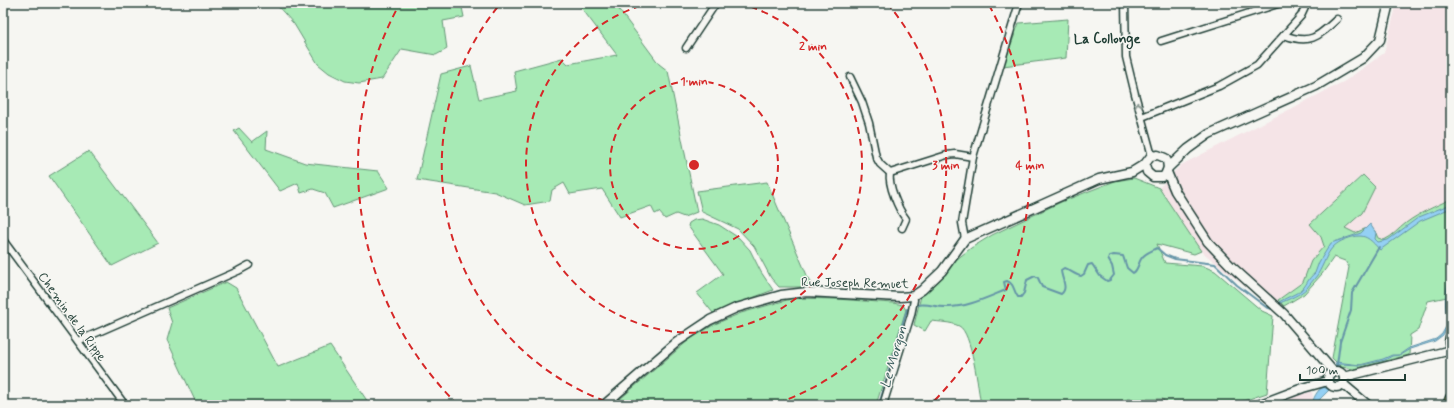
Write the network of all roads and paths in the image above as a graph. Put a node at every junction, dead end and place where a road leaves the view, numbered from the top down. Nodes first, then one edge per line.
1 (716, 3) edge
2 (1019, 3) edge
3 (1125, 3) edge
4 (1281, 3) edge
5 (1307, 3) edge
6 (1390, 3) edge
7 (1336, 19) dead end
8 (1284, 36) junction
9 (1161, 41) dead end
10 (686, 48) dead end
11 (850, 77) dead end
12 (1142, 117) junction
13 (1188, 149) junction
14 (1152, 156) junction
15 (1162, 156) junction
16 (973, 157) junction
17 (1145, 164) junction
18 (1168, 170) junction
19 (1132, 172) junction
20 (890, 173) junction
21 (1151, 176) junction
22 (1175, 191) junction
23 (902, 228) dead end
24 (965, 239) junction
25 (3, 240) edge
26 (249, 265) dead end
27 (913, 296) junction
28 (1451, 337) edge
29 (78, 342) junction
30 (1451, 350) edge
31 (1333, 372) junction
32 (1344, 380) junction
33 (1328, 381) junction
34 (1451, 398) edge
35 (125, 405) edge
36 (604, 405) edge
37 (883, 405) edge
38 (1258, 405) edge
39 (1368, 405) edge
40 (1448, 405) edge

1 - 10 street
2 - 16 street
12 -> 3 street
4 - 9 street
5 - 8 street
6 - 13 street
7 - 8 street
8 - 12 street
11 - 20 street
12 - 14 street
13 - 15 street
13 - 18 street
14 - 15 street
14 - 17 street
15 - 18 street
16 - 20 street
16 - 24 street
17 - 19 street
17 - 21 street
18 - 21 street
18 - 22 street
19 - 21 street
19 - 24 street
20 - 23 street
21 - 22 street
22 - 31 street
24 - 27 street, Rue Joseph Remuet
25 - 29 street, Chemin de la Rippe
26 - 29 street
27 - 36 street, Rue Joseph Remuet
27 - 37 street
28 - 30 main road
29 - 35 street, Chemin de la Rippe
30 - 32 street
31 - 32 street
31 - 33 street
32 - 33 street
32 - 39 street
33 - 38 street
34 - 40 main road

